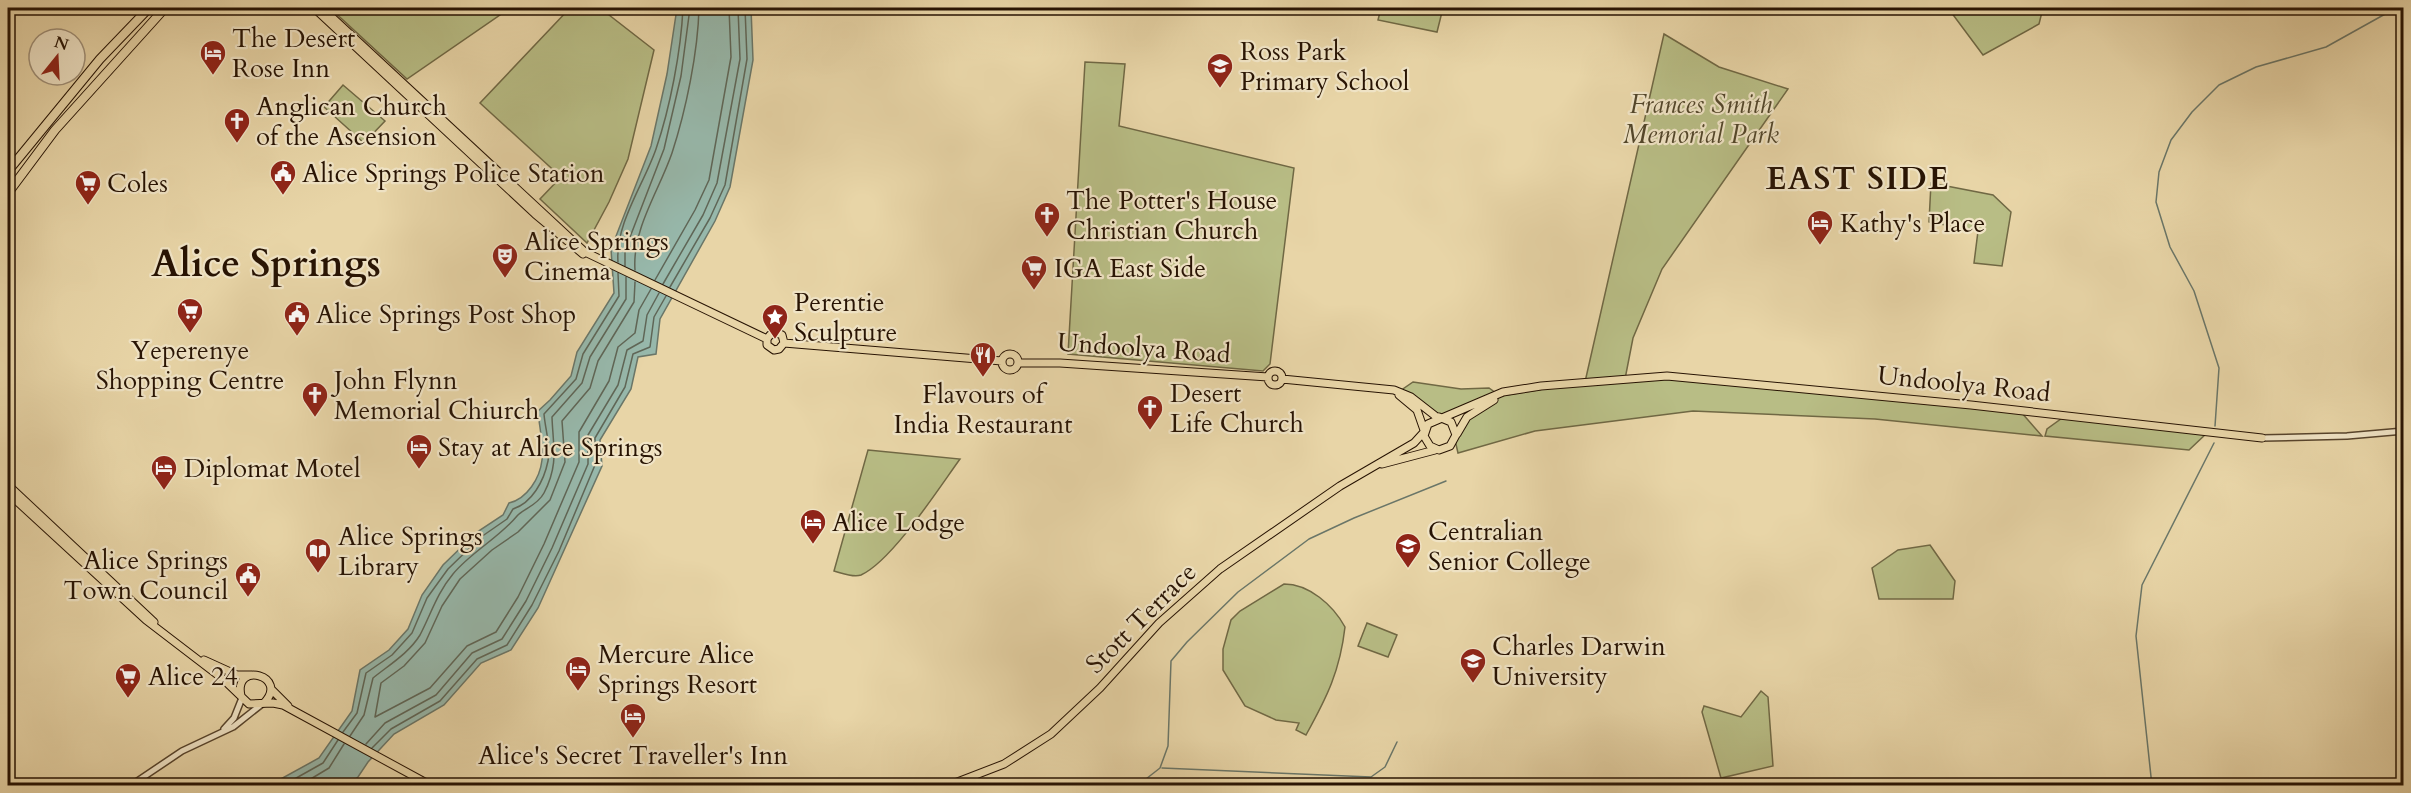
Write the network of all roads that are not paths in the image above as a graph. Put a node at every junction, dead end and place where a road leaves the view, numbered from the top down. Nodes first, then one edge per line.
1 (149, 8) edge
2 (165, 8) edge
3 (314, 8) edge
4 (322, 8) edge
5 (361, 48) junction
6 (90, 71) junction
7 (100, 79) junction
8 (8, 171) edge
9 (8, 193) edge
10 (767, 339) junction
11 (784, 343) junction
12 (1002, 361) junction
13 (1018, 363) junction
14 (1380, 388) junction
15 (1521, 389) junction
16 (1439, 418) junction
17 (1424, 431) junction
18 (2403, 431) edge
19 (1456, 435) junction
20 (2262, 438) joint
21 (1438, 450) junction
22 (1363, 472) junction
23 (8, 485) edge
24 (8, 493) edge
25 (69, 546) junction
26 (184, 648) junction
27 (251, 675) junction
28 (271, 689) junction
29 (242, 697) junction
30 (263, 703) junction
31 (295, 711) junction
32 (219, 734) junction
33 (130, 786) edge
34 (432, 786) edge
35 (947, 786) edge

1 - 6 highway
2 - 7 highway
3 - 5 main road
4 - 5 main road
5 - 10 main road
6 - 7 highway
6 - 8 highway
7 - 9 highway
10 - 11 main road
10 - 11 main road
11 - 12 main road
12 - 13 main road
12 - 13 main road
13 - 14 main road, Undoolya Road
14 - 16 main road
14 - 17 main road
15 - 16 main road, Undoolya Road
15 - 19 main road, Undoolya Road
15 - 20 main road, Undoolya Road
16 - 17 main road, Undoolya Road
16 - 19 main road
17 - 21 main road
17 - 22 main road, Stott Terrace
18 - 20 street, Undoolya Road
19 - 21 main road, Undoolya Road
21 - 22 main road, Stott Terrace
22 - 35 main road, Stott Terrace
23 - 25 main road
24 - 25 main road
25 - 26 main road
26 - 27 main road
26 - 29 main road
27 - 28 main road
27 - 29 main road
28 - 30 main road
28 - 31 main road
29 - 30 main road
29 - 32 street
30 - 31 main road
30 - 32 street
31 - 34 main road
32 - 33 street

